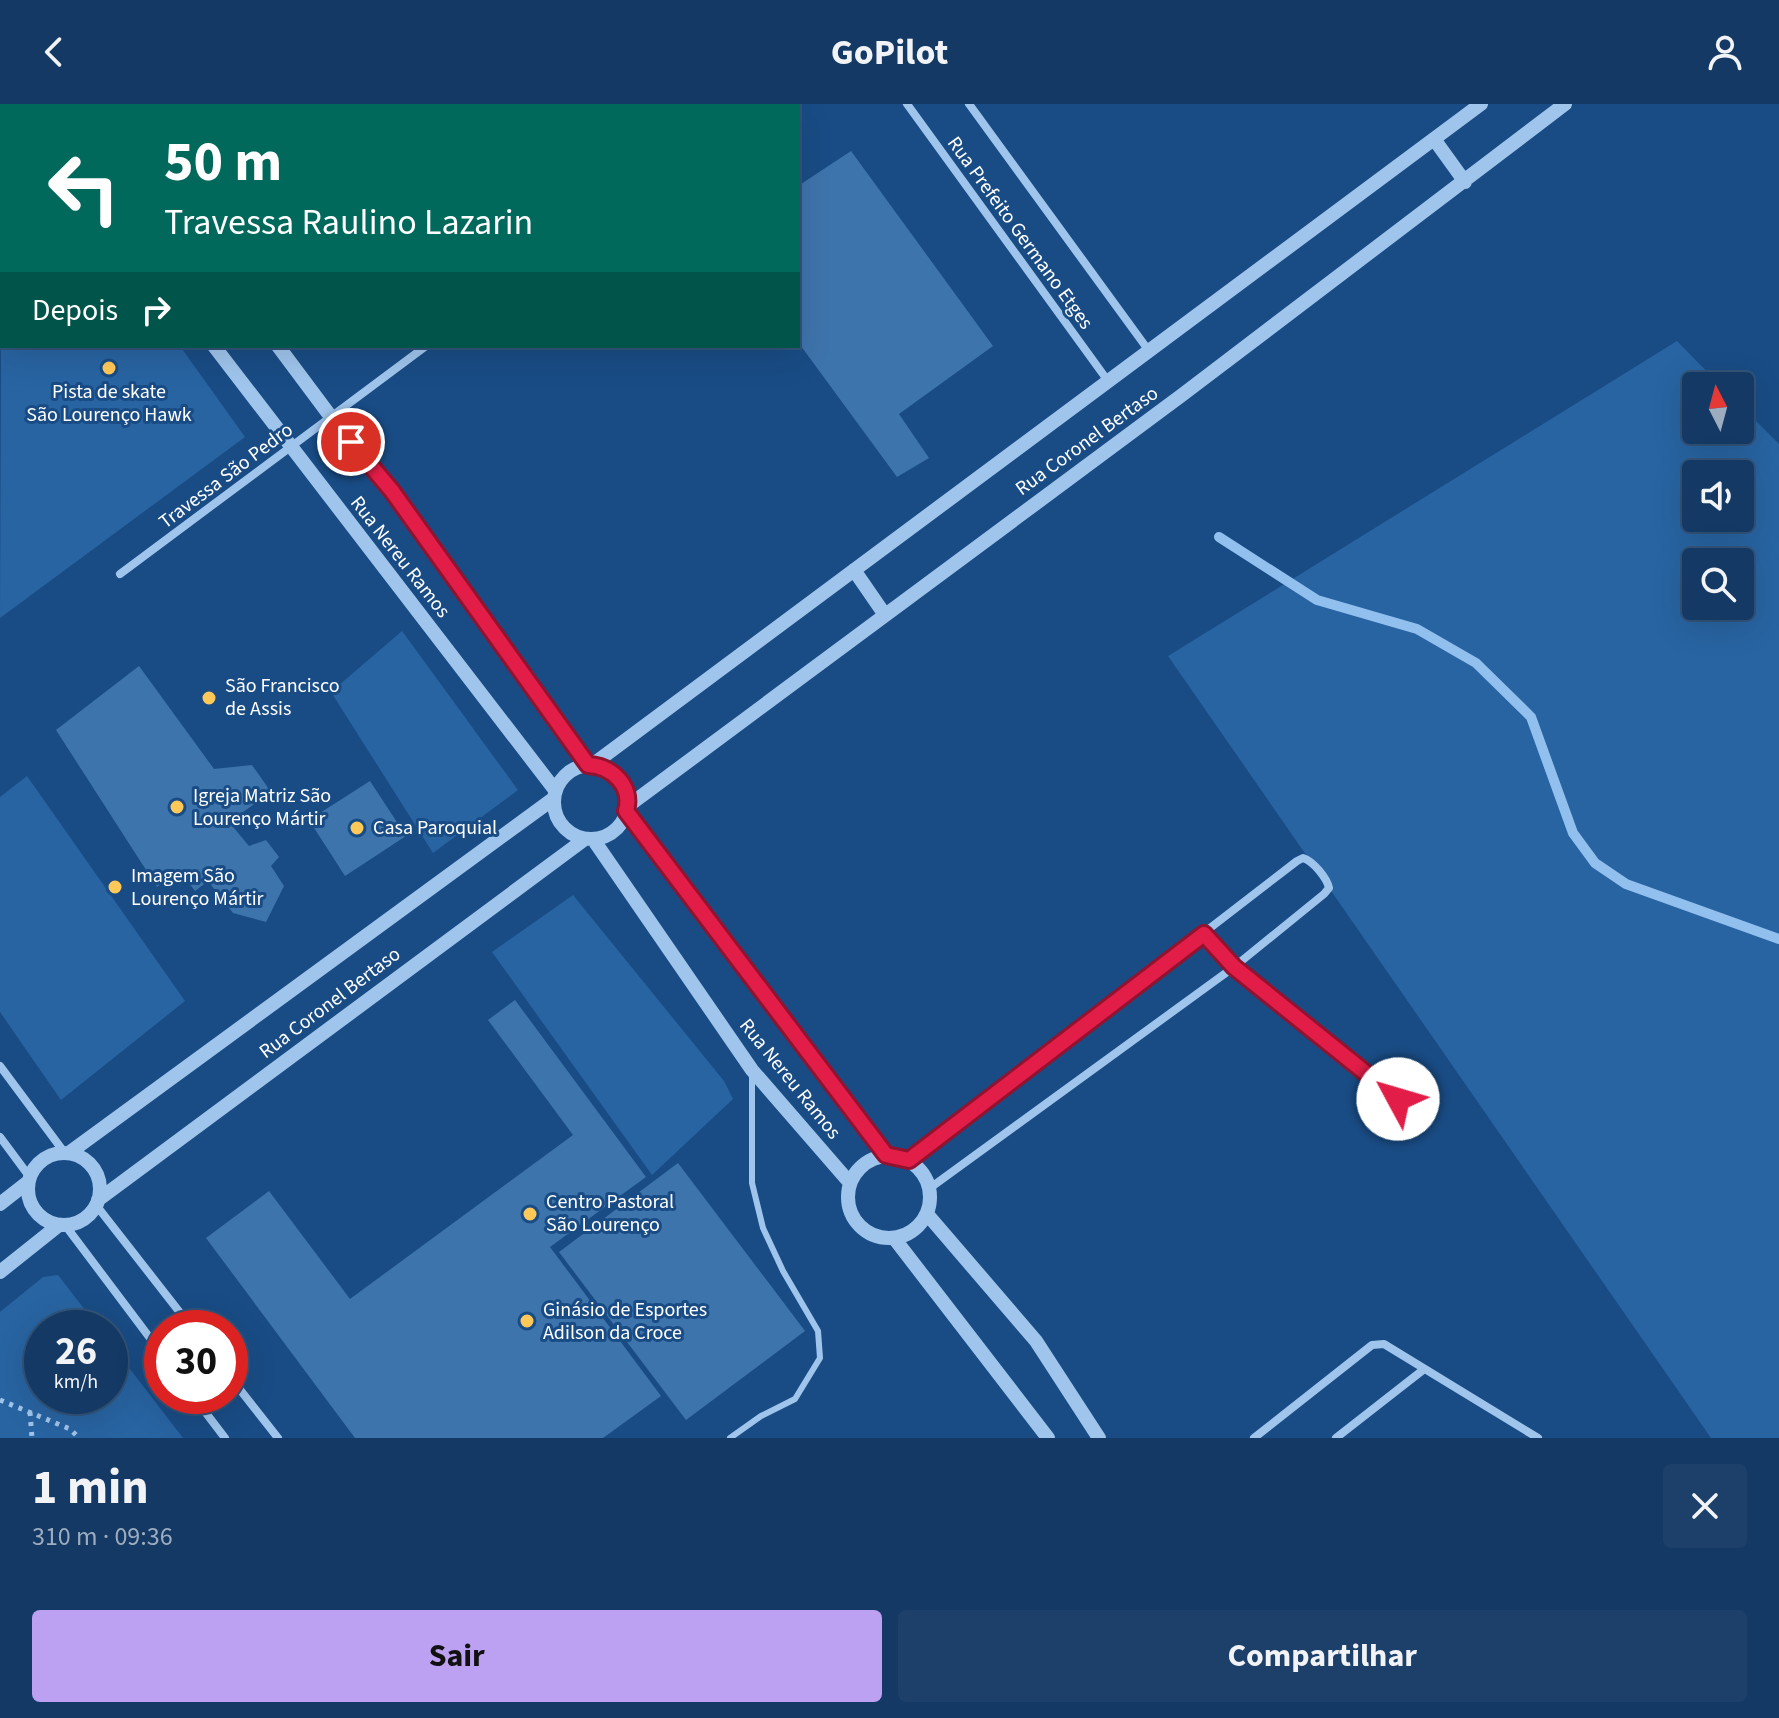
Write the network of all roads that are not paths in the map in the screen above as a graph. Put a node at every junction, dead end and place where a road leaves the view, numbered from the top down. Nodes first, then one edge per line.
1 (907, 104) edge
2 (969, 104) edge
3 (1481, 104) edge
4 (1565, 104) edge
5 (1434, 139) junction
6 (1465, 182) junction
7 (216, 348) edge
8 (279, 348) edge
9 (423, 348) edge
10 (1149, 351) junction
11 (1108, 381) junction
12 (331, 417) junction
13 (291, 448) junction
14 (854, 570) junction
15 (120, 574) dead end
16 (885, 615) junction
17 (590, 765) junction
18 (554, 795) junction
19 (627, 808) junction
20 (589, 839) junction
21 (1204, 934) junction
22 (1234, 967) junction
23 (0, 1066) edge
24 (752, 1070) junction
25 (1421, 1118) dead end
26 (0, 1137) edge
27 (67, 1152) junction
28 (886, 1155) junction
29 (909, 1160) junction
30 (28, 1179) junction
31 (850, 1183) junction
32 (930, 1188) junction
33 (97, 1202) junction
34 (0, 1204) edge
35 (927, 1214) junction
36 (62, 1225) junction
37 (894, 1238) junction
38 (0, 1272) edge
39 (178, 1310) edge
40 (144, 1331) edge
41 (1423, 1370) junction
42 (248, 1400) edge
43 (207, 1414) edge
44 (225, 1438) edge
45 (278, 1438) edge
46 (730, 1438) edge
47 (1048, 1438) edge
48 (1099, 1438) edge
49 (1254, 1438) edge
50 (1336, 1438) edge
51 (1538, 1438) edge

1 - 11 street, Rua Prefeito Germano Etges
2 - 10 street, Rua Prefeito Germano Etges
3 - 5 street, Rua Coronel Bertaso
4 - 6 street, Rua Coronel Bertaso
5 - 6 street
5 - 10 street, Rua Coronel Bertaso
6 - 16 street, Rua Coronel Bertaso
7 - 13 street, Rua Nereu Ramos
8 - 12 street, Rua Nereu Ramos
9 - 12 street, Travessa São Pedro
10 - 11 street, Rua Coronel Bertaso
11 - 14 street, Rua Coronel Bertaso
12 - 13 street, Travessa São Pedro
12 - 17 street, Rua Nereu Ramos
13 - 15 street, Travessa São Pedro
13 - 18 street, Rua Nereu Ramos
14 - 16 street
14 - 17 street, Rua Coronel Bertaso
16 - 19 street, Rua Coronel Bertaso
17 - 18 street
17 - 19 street
18 - 20 street
18 - 27 street, Rua Coronel Bertaso
19 - 20 street
19 - 28 street, Rua Nereu Ramos
20 - 24 street, Rua Nereu Ramos
20 - 33 street, Rua Coronel Bertaso
21 - 22 street
21 - 22 street
21 - 29 street
22 - 25 street
22 - 32 street
23 - 27 street
24 - 31 street, Rua Nereu Ramos
24 - 46 lane
26 - 30 street
27 - 30 street
27 - 33 street
28 - 29 street
28 - 31 street
29 - 32 street
30 - 34 street
30 - 36 street
31 - 37 street
32 - 35 street
33 - 36 street
33 - 39 street
35 - 37 street
35 - 48 street
36 - 38 street
36 - 40 street
37 - 47 street
41 - 49 street
41 - 50 street
41 - 51 street
42 - 45 street
43 - 44 street

